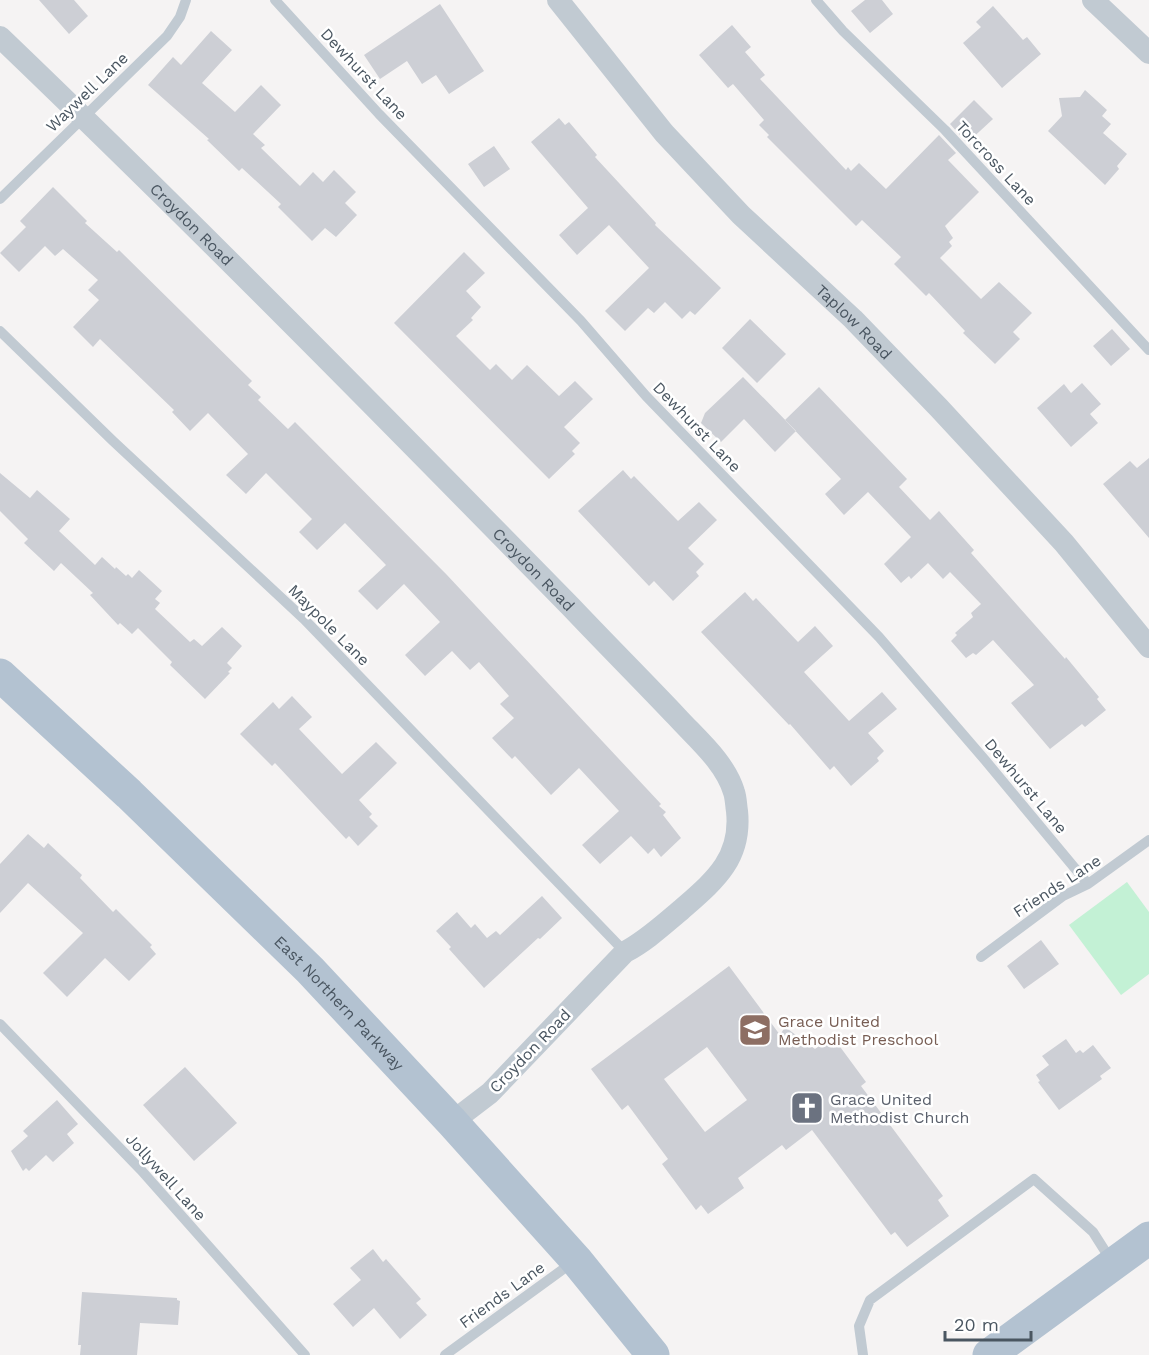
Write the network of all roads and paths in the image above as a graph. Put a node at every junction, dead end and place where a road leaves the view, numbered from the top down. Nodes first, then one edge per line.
1 (186, 0) edge
2 (275, 0) edge
3 (558, 0) edge
4 (816, 0) edge
5 (1094, 0) edge
6 (0, 37) edge
7 (1149, 53) edge
8 (83, 117) junction
9 (0, 199) edge
10 (0, 331) edge
11 (1149, 351) edge
12 (1149, 647) edge
13 (0, 675) edge
14 (1149, 840) edge
15 (1088, 884) junction
16 (625, 952) junction
17 (981, 957) dead end
18 (0, 1024) edge
19 (453, 1122) junction
20 (1149, 1238) edge
21 (576, 1260) junction
22 (1114, 1264) junction
23 (305, 1355) edge
24 (445, 1355) edge
25 (652, 1355) edge
26 (862, 1355) edge
27 (989, 1355) edge

1 - 8 lane, Waywell Lane
2 - 15 lane, Dewhurst Lane
3 - 12 street, Taplow Road
4 - 11 lane, Torcross Lane
5 - 7 street
6 - 8 street, Croydon Road
8 - 9 lane, Waywell Lane
8 - 16 street, Croydon Road
10 - 16 lane, Maypole Lane
13 - 19 main road, East Northern Parkway
14 - 15 lane, Friends Lane
15 - 17 lane, Friends Lane
16 - 19 street, Croydon Road
18 - 23 lane, Jollywell Lane
19 - 21 main road, East Northern Parkway
20 - 22 main road
21 - 24 lane, Friends Lane
21 - 25 main road, East Northern Parkway
22 - 26 lane
22 - 27 main road

